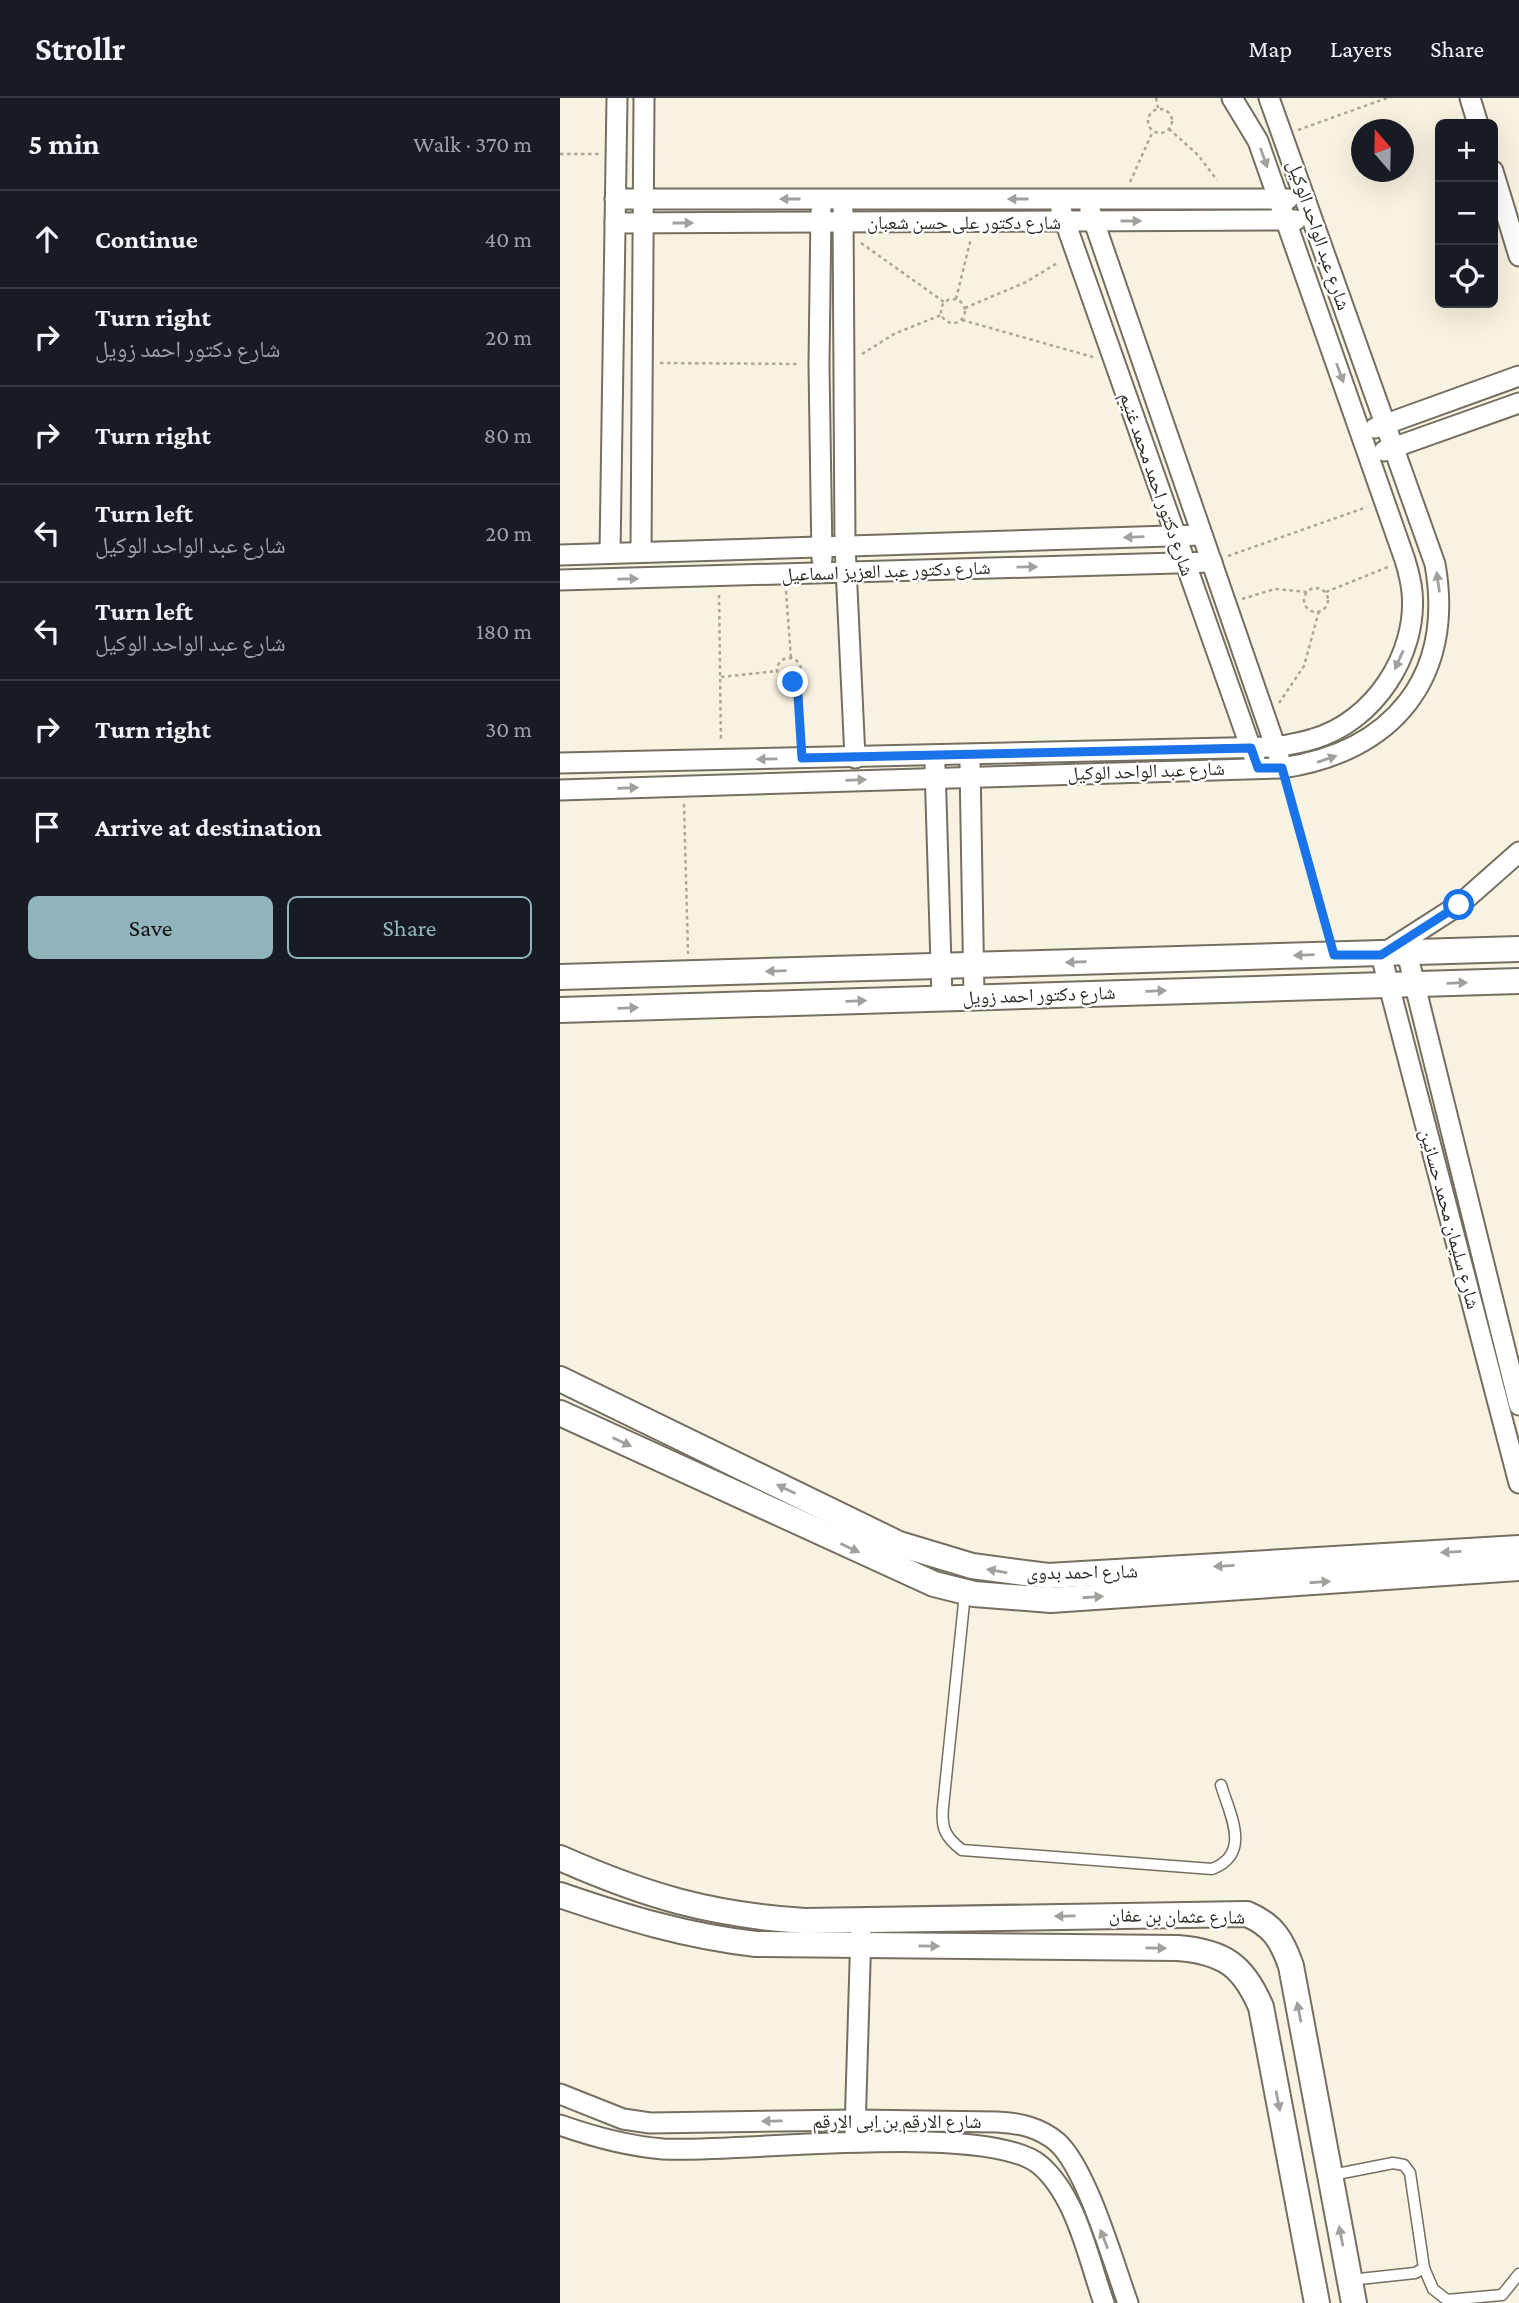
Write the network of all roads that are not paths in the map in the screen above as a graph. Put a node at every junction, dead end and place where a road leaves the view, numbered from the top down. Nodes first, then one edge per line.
1 (617, 98) edge
2 (645, 98) edge
3 (1232, 98) edge
4 (1269, 98) edge
5 (1470, 98) edge
6 (1476, 119) edge
7 (1496, 182) edge
8 (822, 199) junction
9 (1086, 199) junction
10 (1278, 199) junction
11 (1306, 199) junction
12 (615, 200) junction
13 (644, 200) junction
14 (844, 200) junction
15 (1057, 200) junction
16 (1286, 220) junction
17 (1094, 221) junction
18 (1314, 221) junction
19 (821, 222) junction
20 (1065, 222) junction
21 (615, 223) junction
22 (643, 223) junction
23 (843, 226) junction
24 (1519, 256) edge
25 (1519, 376) edge
26 (1519, 403) edge
27 (1386, 425) junction
28 (1361, 434) junction
29 (1394, 448) junction
30 (1370, 456) junction
31 (1202, 535) junction
32 (1176, 536) junction
33 (845, 546) junction
34 (821, 547) junction
35 (641, 552) junction
36 (610, 553) junction
37 (560, 555) edge
38 (1212, 562) junction
39 (1186, 564) junction
40 (846, 571) junction
41 (823, 572) junction
42 (560, 580) edge
43 (1275, 747) junction
44 (1251, 748) junction
45 (935, 754) junction
46 (970, 754) junction
47 (855, 758) junction
48 (560, 763) edge
49 (1258, 768) junction
50 (1282, 768) junction
51 (970, 777) junction
52 (936, 778) junction
53 (560, 790) edge
54 (1519, 852) edge
55 (1519, 949) edge
56 (1407, 953) junction
57 (1381, 955) junction
58 (973, 965) junction
59 (941, 966) junction
60 (560, 977) edge
61 (1519, 981) edge
62 (1389, 984) junction
63 (1414, 984) junction
64 (974, 997) junction
65 (942, 998) junction
66 (560, 1010) edge
67 (560, 1379) edge
68 (1519, 1405) edge
69 (560, 1413) edge
70 (1519, 1483) edge
71 (1519, 1548) edge
72 (1519, 1568) edge
73 (965, 1592) junction
74 (1221, 1785) dead end
75 (560, 1858) edge
76 (560, 1895) edge
77 (861, 1918) junction
78 (860, 1945) junction
79 (560, 2094) edge
80 (855, 2120) junction
81 (560, 2124) edge
82 (855, 2143) junction
83 (1330, 2176) junction
84 (1424, 2268) junction
85 (1519, 2274) edge
86 (1352, 2292) edge
87 (1104, 2303) edge
88 (1128, 2303) edge
89 (1317, 2303) edge

1 - 12 street
2 - 13 street
3 -> 10 street, شارع عبد الواحد الوكيل
4 - 11 street, شارع عبد الواحد الوكيل
5 - 6 street
7 - 24 street
8 -> 13 street, شارع دكتور على حسن شعبان
8 - 14 street, شارع دكتور على حسن شعبان
8 - 19 street
9 - 10 street, شارع دكتور على حسن شعبان
9 - 15 street, شارع دكتور على حسن شعبان
9 - 17 street, شارع دكتور احمد محمد غنيم
10 - 11 street, شارع دكتور على حسن شعبان
10 - 16 street, شارع عبد الواحد الوكيل
11 - 18 street, شارع عبد الواحد الوكيل
12 - 13 street, شارع دكتور على حسن شعبان
12 - 21 street
13 - 22 street
15 -> 14 street, شارع دكتور على حسن شعبان
14 - 23 street
15 - 20 street, شارع دكتور احمد محمد غنيم
17 -> 16 street, شارع دكتور على حسن شعبان
16 - 18 street, شارع دكتور على حسن شعبان
16 -> 28 street, شارع عبد الواحد الوكيل
17 - 20 street, شارع دكتور على حسن شعبان
17 - 31 street, شارع دكتور احمد محمد غنيم
18 - 27 street, شارع عبد الواحد الوكيل
22 -> 19 street, شارع دكتور على حسن شعبان
19 - 23 street, شارع دكتور على حسن شعبان
19 - 34 street
20 - 23 street, شارع دكتور على حسن شعبان
20 - 32 street, شارع دكتور احمد محمد غنيم
21 - 22 street, شارع دكتور على حسن شعبان
21 - 36 street
22 - 35 street
23 - 33 street
25 - 27 street
26 - 29 street
27 - 28 street
27 - 29 street, شارع عبد الواحد الوكيل
28 - 30 street, شارع عبد الواحد الوكيل
29 - 30 street
50 -> 29 street, شارع عبد الواحد الوكيل
30 -> 43 street, شارع عبد الواحد الوكيل
31 - 32 street, شارع دكتور عبد العزيز اسماعيل
31 - 38 street, شارع دكتور احمد محمد غنيم
32 -> 33 street, شارع دكتور عبد العزيز اسماعيل
32 - 39 street, شارع دكتور احمد محمد غنيم
33 - 34 street, شارع دكتور عبد العزيز اسماعيل
33 - 40 street
34 - 35 street, شارع دكتور عبد العزيز اسماعيل
34 - 41 street
35 - 36 street, شارع دكتور عبد العزيز اسماعيل
36 - 37 street, شارع دكتور عبد العزيز اسماعيل
38 - 39 street, شارع دكتور عبد العزيز اسماعيل
38 - 43 street, شارع دكتور احمد محمد غنيم
40 -> 39 street, شارع دكتور عبد العزيز اسماعيل
39 - 44 street, شارع دكتور احمد محمد غنيم
40 - 41 street, شارع دكتور عبد العزيز اسماعيل
40 - 47 street
42 -> 41 street, شارع دكتور عبد العزيز اسماعيل
43 - 44 street, شارع عبد الواحد الوكيل
43 - 50 street, شارع دكتور احمد محمد غنيم
44 - 46 street, شارع عبد الواحد الوكيل
44 - 49 street, شارع دكتور احمد محمد غنيم
45 - 46 street, شارع عبد الواحد الوكيل
45 - 47 street, شارع عبد الواحد الوكيل
45 - 52 street
46 - 51 street
47 -> 48 street, شارع عبد الواحد الوكيل
49 - 50 street, شارع عبد الواحد الوكيل
49 - 51 street, شارع عبد الواحد الوكيل
51 - 52 street, شارع عبد الواحد الوكيل
51 - 58 street
53 -> 52 street, شارع عبد الواحد الوكيل
52 - 59 street
54 - 57 street
55 - 56 street, شارع دكتور احمد زويل
56 - 57 street, شارع دكتور احمد زويل
56 - 63 street, شارع سليمان محمد حسانين
57 -> 58 street, شارع دكتور احمد زويل
57 - 62 street, شارع سليمان محمد حسانين
58 - 59 street, شارع دكتور احمد زويل
58 - 64 street
59 -> 60 street, شارع دكتور احمد زويل
59 - 65 street
63 -> 61 street, شارع دكتور احمد زويل
62 - 63 street, شارع دكتور احمد زويل
64 -> 62 street, شارع دكتور احمد زويل
62 - 70 street, شارع سليمان محمد حسانين
63 - 68 street, شارع سليمان محمد حسانين
64 - 65 street, شارع دكتور احمد زويل
66 -> 65 street, شارع دكتور احمد زويل
71 -> 67 street, شارع احمد بدوى
69 -> 73 street, شارع احمد بدوى
73 -> 72 street, شارع احمد بدوى
73 - 74 lane
75 - 77 street, شارع عثمان بن عفان
76 - 78 street, شارع عثمان بن عفان
77 - 78 street
83 -> 77 street, شارع عثمان بن عفان
78 - 80 street
78 -> 89 street, شارع عثمان بن عفان
80 -> 79 street, شارع الارقم بن ابى الارقم
80 - 82 street
88 -> 80 street, شارع الارقم بن ابى الارقم
81 - 82 street, شارع الارقم بن ابى الارقم
82 - 87 street, شارع الارقم بن ابى الارقم
83 - 84 lane
86 -> 83 street, شارع عثمان بن عفان
84 - 85 lane
84 - 86 lane

